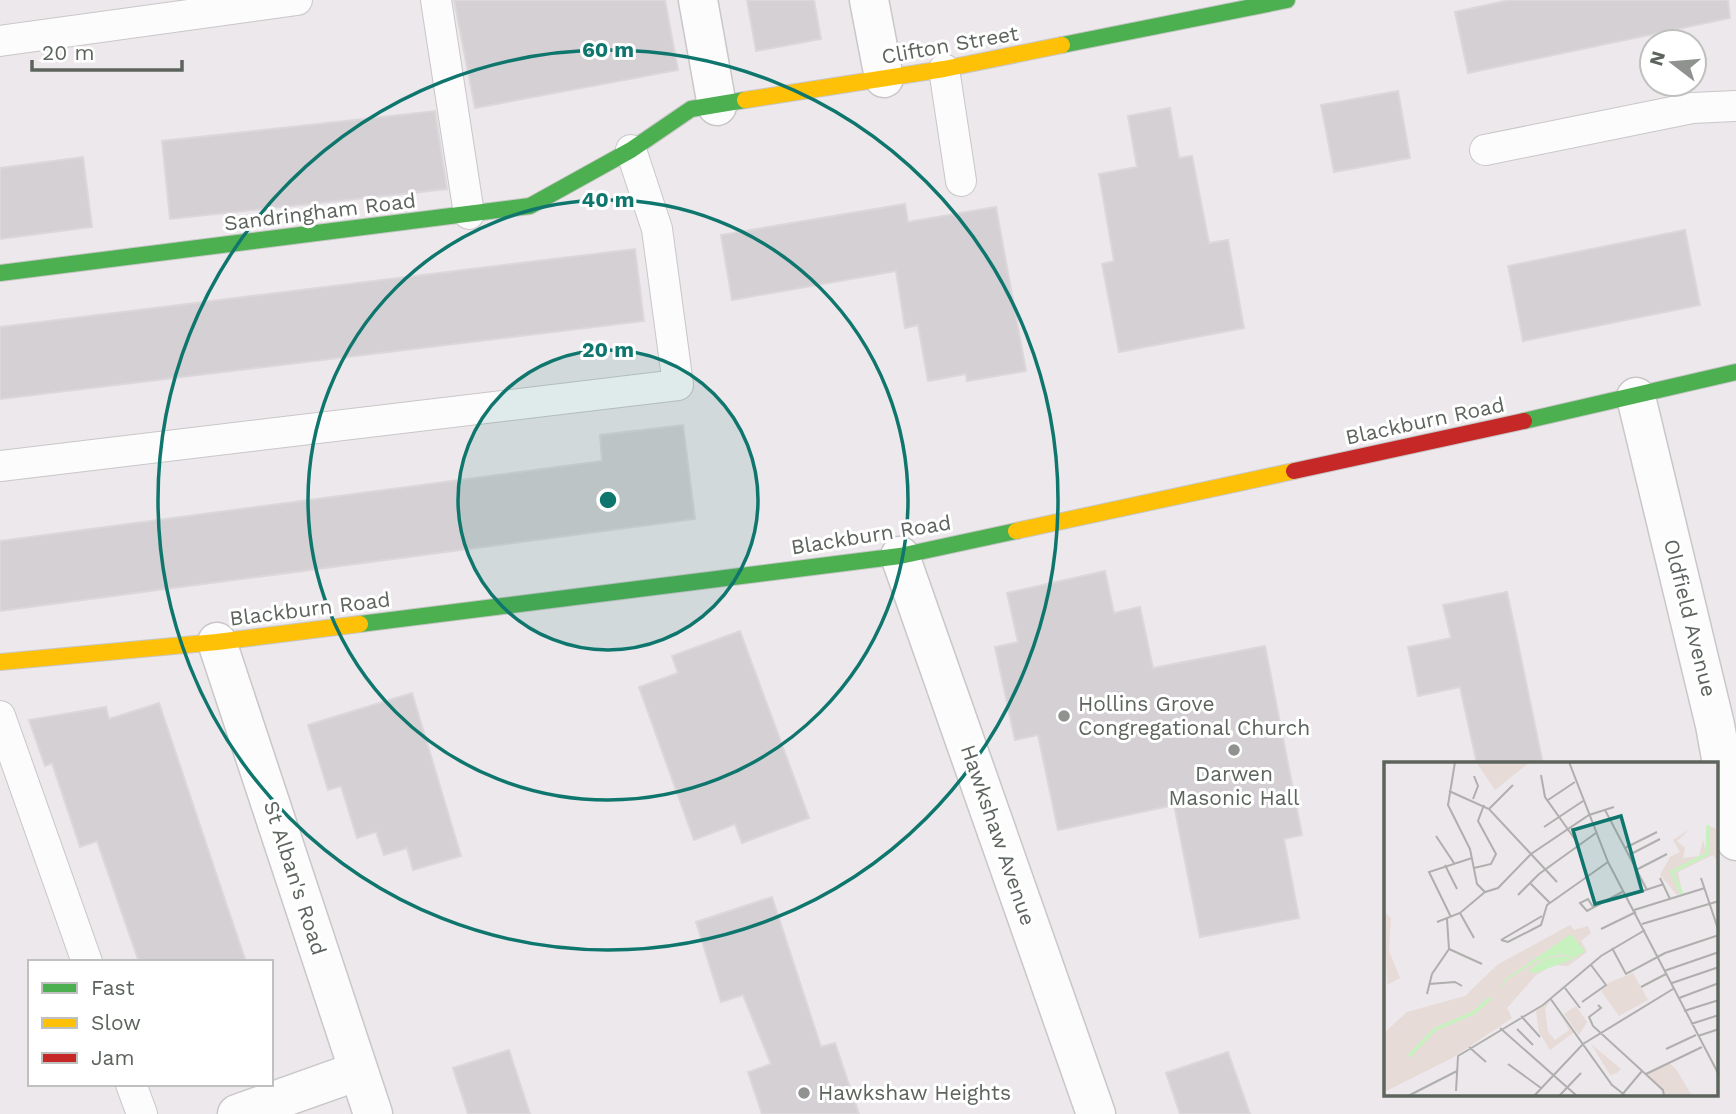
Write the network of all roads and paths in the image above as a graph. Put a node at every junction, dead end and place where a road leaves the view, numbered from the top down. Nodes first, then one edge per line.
1 (297, 0) edge
2 (436, 0) edge
3 (698, 0) edge
4 (869, 0) edge
5 (1287, 0) edge
6 (1244, 5) edge
7 (0, 41) edge
8 (944, 69) junction
9 (884, 78) junction
10 (718, 106) junction
11 (1736, 106) edge
12 (631, 150) junction
13 (1485, 150) dead end
14 (961, 180) dead end
15 (469, 214) junction
16 (0, 273) edge
17 (1736, 372) edge
18 (1636, 397) junction
19 (0, 466) edge
20 (900, 556) junction
21 (216, 642) junction
22 (0, 662) edge
23 (0, 716) edge
24 (1726, 725) edge
25 (1736, 841) edge
26 (86, 960) edge
27 (358, 1071) junction
28 (132, 1086) edge
29 (142, 1114) edge
30 (237, 1114) edge
31 (373, 1114) edge
32 (1096, 1114) edge

1 - 7 lane
2 - 15 lane
3 - 10 street
4 - 9 street
5 - 6 main road, Clifton Street
6 - 8 main road, Clifton Street
8 - 9 main road, Clifton Street
8 - 14 lane
9 - 10 main road, Clifton Street
10 - 12 main road, Clifton Street
11 - 13 lane
12 - 15 main road, Sandringham Road
12 - 19 lane
15 - 16 main road, Sandringham Road
17 - 18 main road, Blackburn Road
18 - 20 main road, Blackburn Road
18 - 24 street, Oldfield Avenue
20 - 21 main road, Blackburn Road
20 - 32 street, Hawkshaw Avenue
21 - 22 main road, Blackburn Road
21 - 27 street, St Alban's Road
23 - 26 lane
24 - 25 street, Oldfield Avenue
27 - 30 street
27 - 31 street, St Alban's Road
28 - 29 lane

